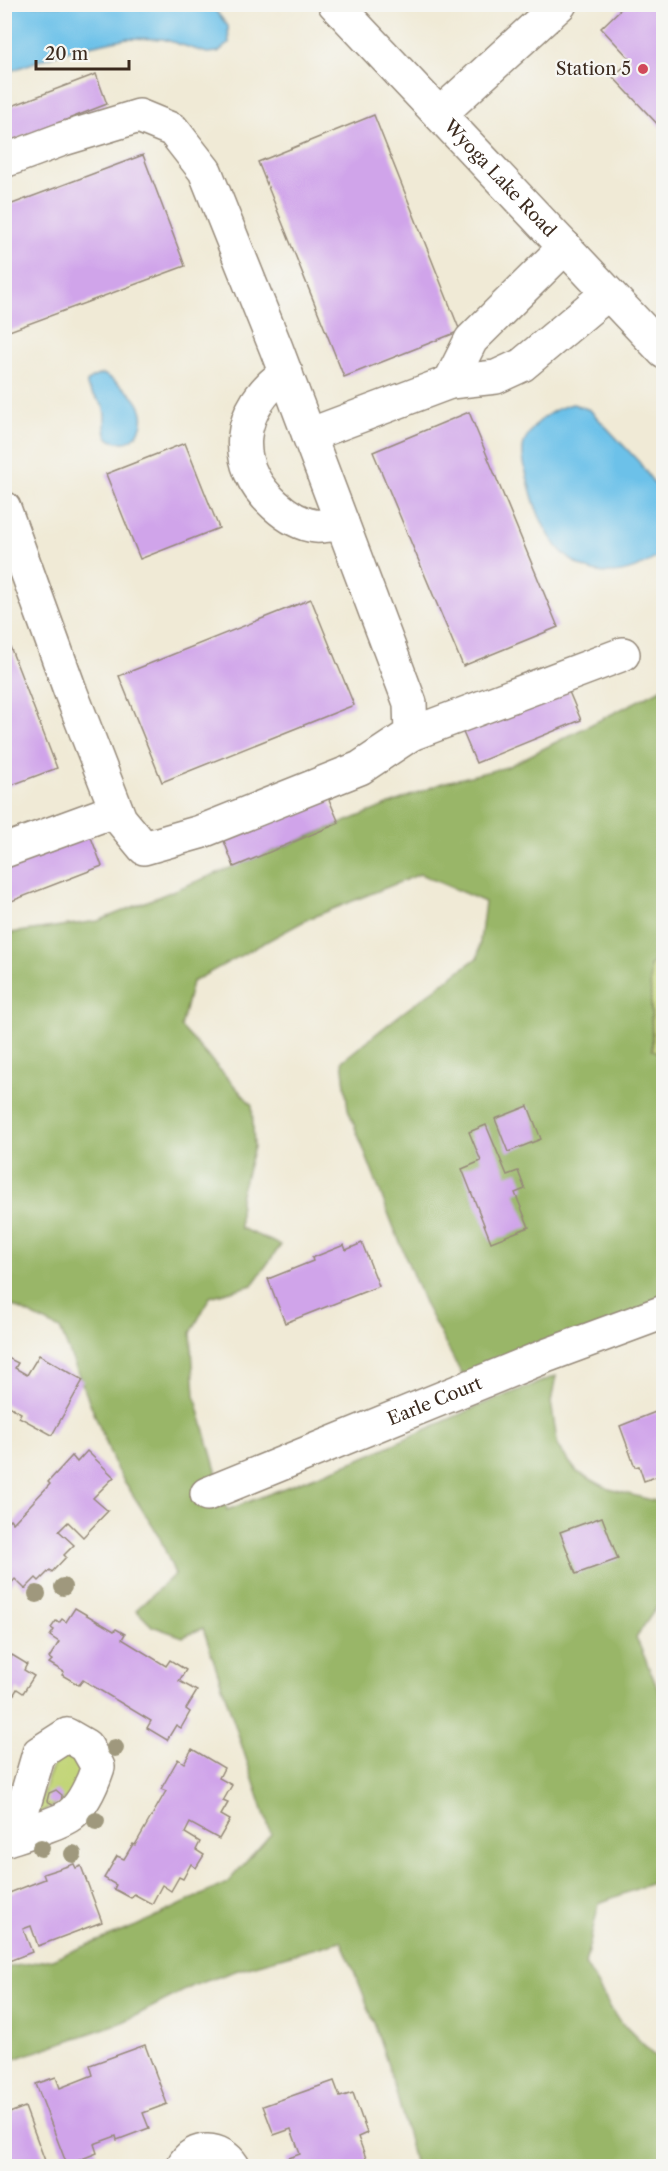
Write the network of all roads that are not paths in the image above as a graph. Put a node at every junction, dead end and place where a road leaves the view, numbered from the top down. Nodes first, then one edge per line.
1 (335, 4) edge
2 (560, 4) edge
3 (440, 114) junction
4 (4, 161) edge
5 (566, 247) junction
6 (608, 293) junction
7 (663, 352) edge
8 (286, 373) junction
9 (450, 382) junction
10 (309, 435) junction
11 (4, 508) edge
12 (342, 523) junction
13 (624, 654) dead end
14 (411, 734) junction
15 (116, 810) junction
16 (4, 851) edge
17 (663, 1312) edge
18 (207, 1494) dead end
19 (183, 2166) edge
20 (233, 2166) edge

1 - 3 street, Wyoga Lake Road
2 - 3 street
3 - 5 street, Wyoga Lake Road
4 - 8 street
5 - 6 street, Wyoga Lake Road
5 - 9 street
6 - 7 street, Wyoga Lake Road
6 - 9 street
8 - 10 street
8 - 12 street
9 - 10 street
10 - 12 street
11 - 15 street
12 - 14 street
13 - 14 street
14 - 15 street
15 - 16 street
17 - 18 street, Earle Court
19 - 20 street

